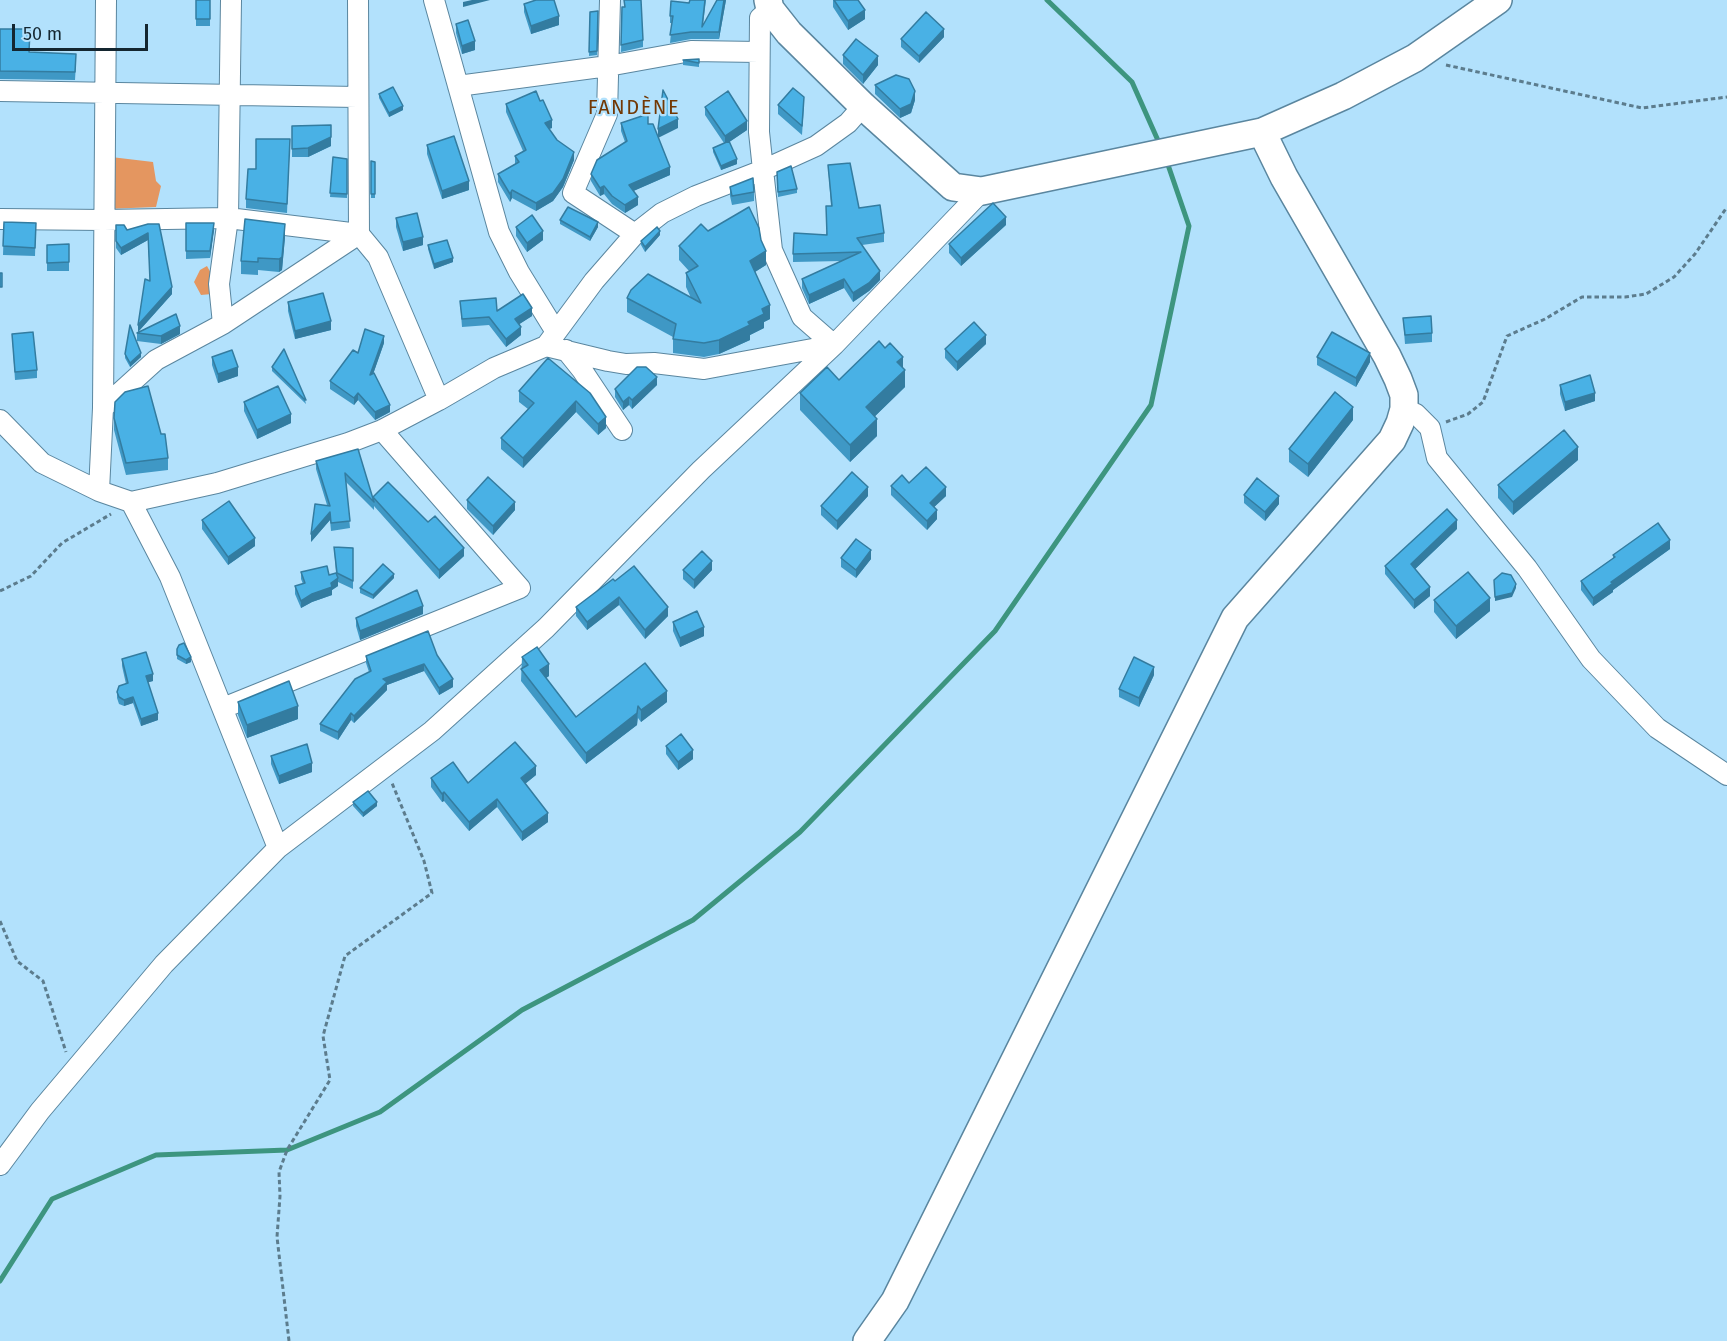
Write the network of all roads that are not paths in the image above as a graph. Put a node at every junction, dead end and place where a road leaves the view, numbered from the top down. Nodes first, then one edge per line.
1 (106, 0) edge
2 (231, 0) edge
3 (358, 0) edge
4 (434, 0) edge
5 (610, 0) edge
6 (1498, 0) edge
7 (769, 4) edge
8 (759, 52) junction
9 (608, 66) junction
10 (458, 86) junction
11 (0, 91) edge
12 (105, 92) junction
13 (230, 94) junction
14 (357, 97) junction
15 (863, 106) junction
16 (1262, 132) junction
17 (763, 170) junction
18 (982, 191) junction
19 (228, 218) junction
20 (0, 219) edge
21 (104, 220) junction
22 (360, 234) junction
23 (635, 234) junction
24 (223, 324) junction
25 (551, 339) junction
26 (834, 345) junction
27 (566, 350) junction
28 (439, 400) junction
29 (103, 408) junction
30 (1404, 409) junction
31 (0, 420) edge
32 (382, 430) junction
33 (622, 430) dead end
34 (99, 491) junction
35 (130, 502) junction
36 (223, 708) junction
37 (1727, 776) edge
38 (278, 848) junction
39 (0, 1165) edge
40 (867, 1341) edge

1 - 12 street
2 - 13 street
3 - 14 street
4 - 10 street
5 - 9 street
6 - 16 main road
7 - 8 street
7 - 15 main road
8 - 9 street
8 - 17 street
9 - 10 street
9 - 23 street
10 - 25 street
11 - 12 street
12 - 13 street
12 - 21 street
13 - 14 street
13 - 19 street
14 - 22 street
15 - 17 street
15 - 18 main road
16 - 18 main road
16 - 30 main road
17 - 23 street
17 - 26 street
18 - 26 street
19 - 21 street
19 - 22 street
19 - 24 street
20 - 21 street
21 - 29 street
22 - 24 street
22 - 28 street
23 - 25 street
24 - 29 street
25 - 27 street
25 - 28 street
26 - 27 street
26 - 38 street
27 - 33 street
28 - 32 street
29 - 34 street
30 - 37 street
30 - 40 main road
31 - 34 street
32 - 35 street
32 - 36 street
34 - 35 street
35 - 36 street
36 - 38 street
38 - 39 street

